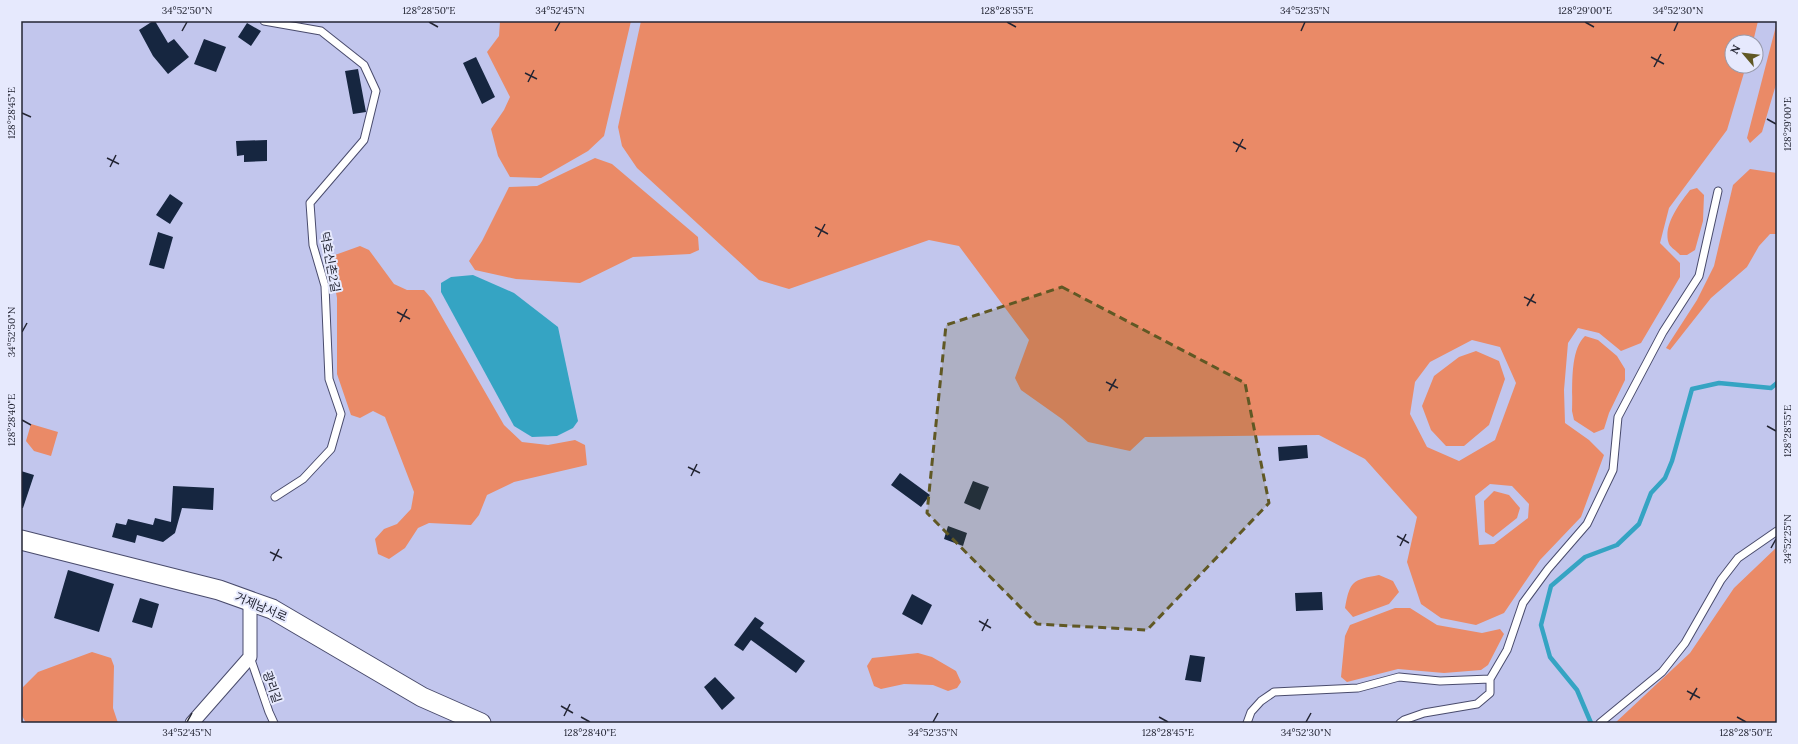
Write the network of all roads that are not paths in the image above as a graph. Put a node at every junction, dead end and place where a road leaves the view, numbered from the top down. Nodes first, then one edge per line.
1 (264, 21) edge
2 (1718, 191) dead end
3 (274, 497) dead end
4 (1777, 531) edge
5 (21, 540) edge
6 (250, 601) junction
7 (250, 657) junction
8 (1490, 679) junction
9 (1602, 721) edge
10 (192, 723) edge
11 (274, 723) edge
12 (481, 723) edge
13 (1247, 723) edge
14 (1400, 723) edge

1 - 3 lane, 덕호신촌2길
2 - 8 lane
4 - 9 lane
5 - 6 main road, 거제남서로
6 - 7 street
6 - 12 main road, 거제남서로
7 - 10 street
7 - 11 lane, 광리길
8 - 13 lane
8 - 14 lane

